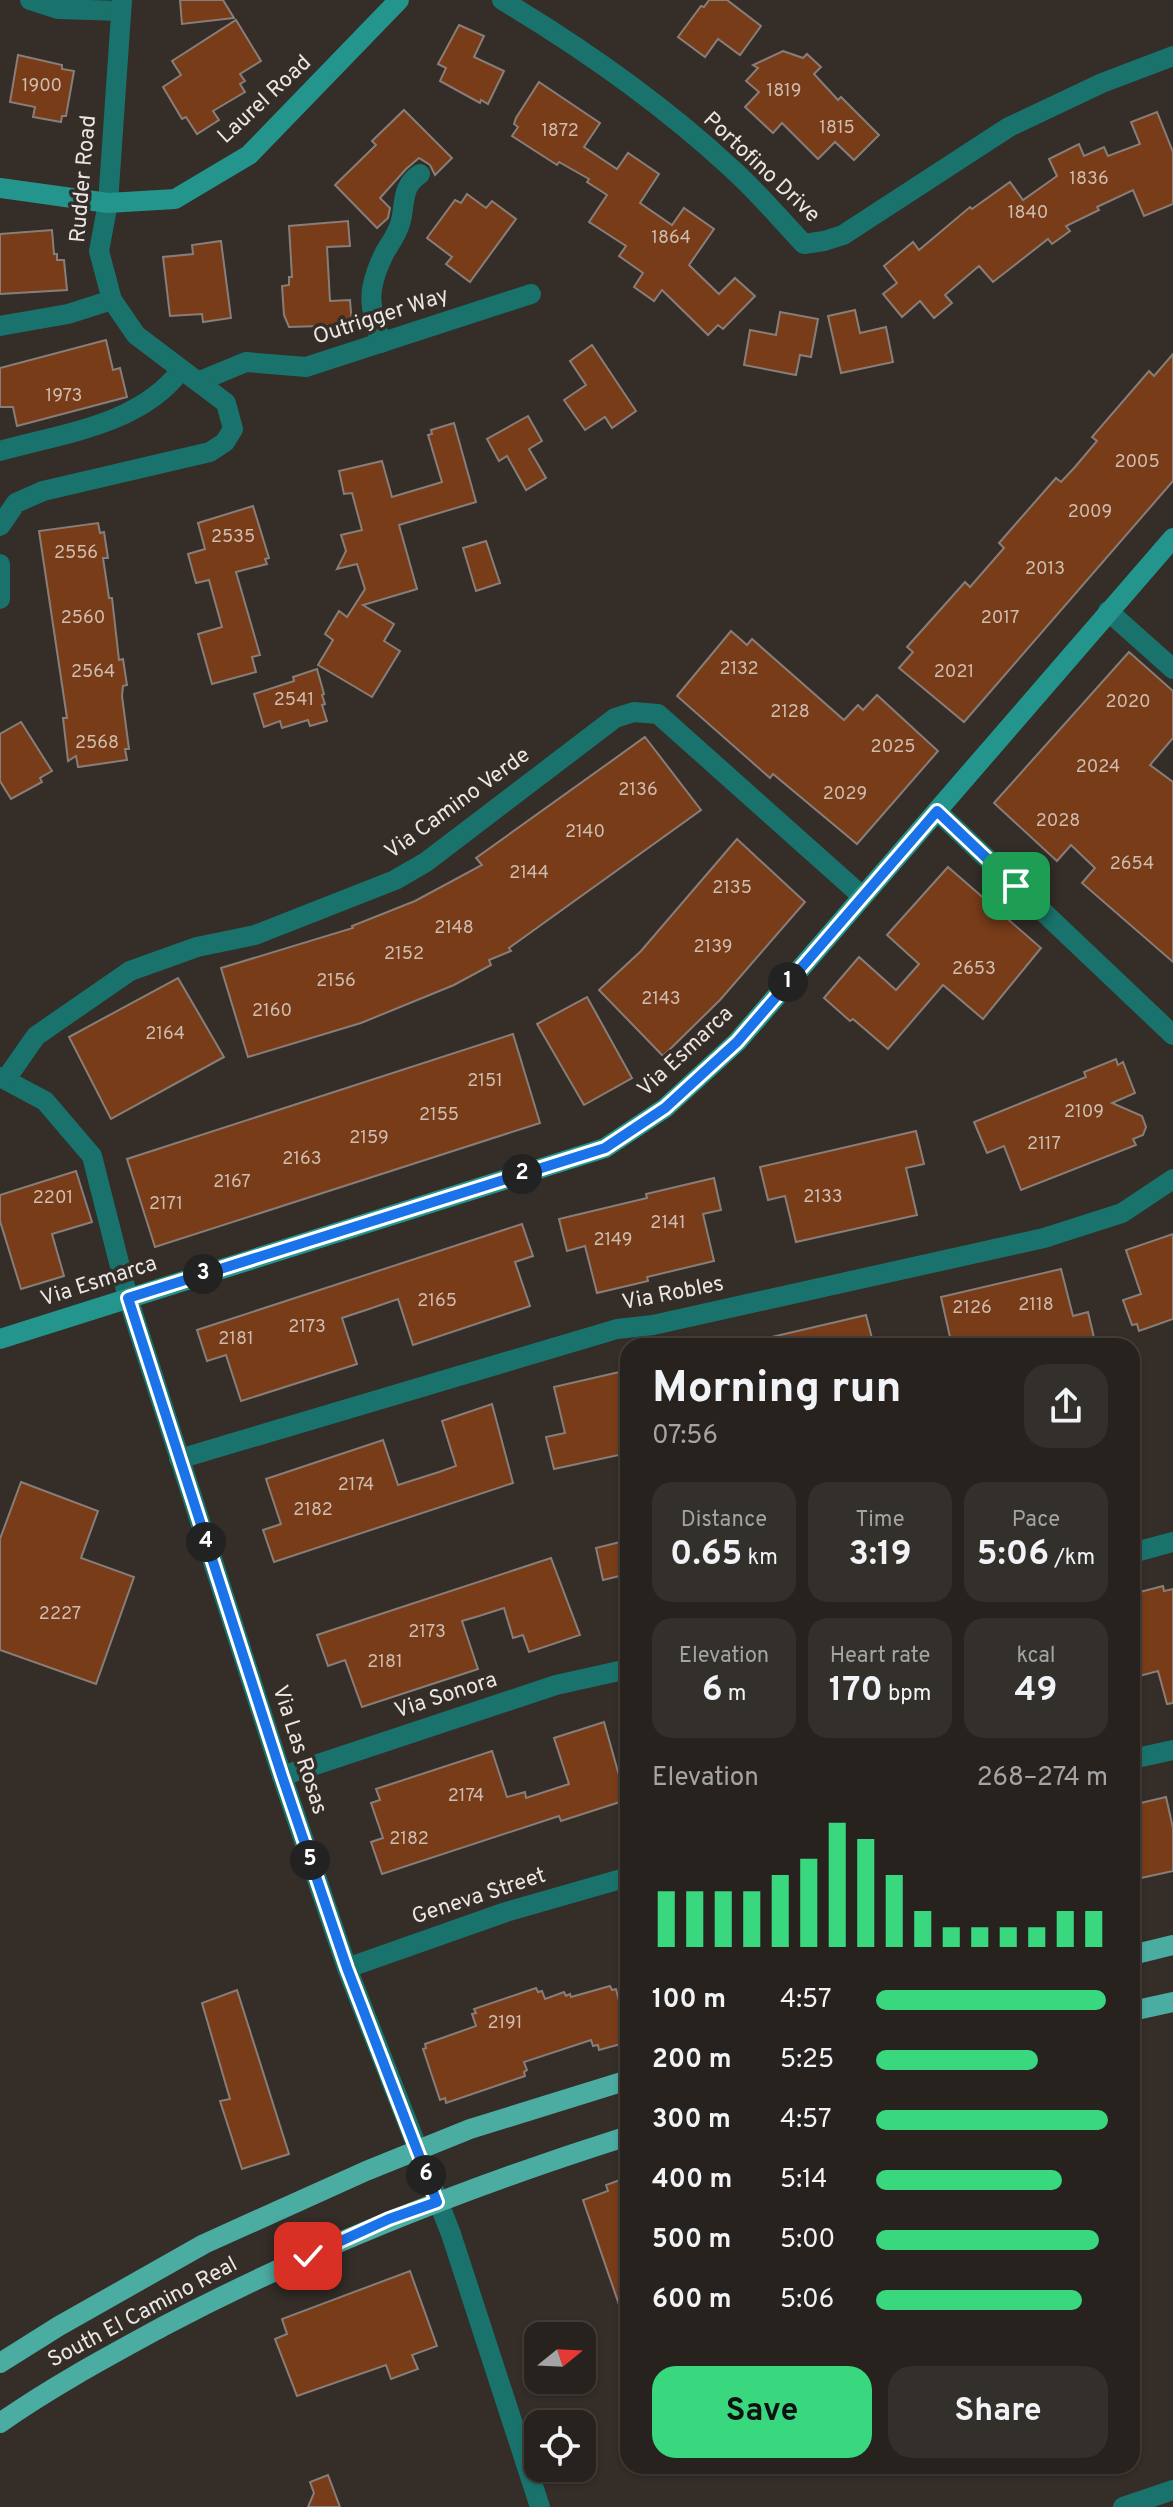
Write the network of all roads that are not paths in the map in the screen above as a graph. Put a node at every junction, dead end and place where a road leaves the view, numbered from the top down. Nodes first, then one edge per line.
1 (30, 0) edge
2 (399, 0) edge
3 (502, 0) edge
4 (122, 6) edge
5 (1173, 56) edge
6 (420, 174) dead end
7 (0, 188) edge
8 (108, 203) junction
9 (531, 294) dead end
10 (112, 300) junction
11 (0, 326) edge
12 (381, 343) junction
13 (181, 370) junction
14 (200, 381) junction
15 (0, 451) edge
16 (0, 526) edge
17 (1173, 538) edge
18 (0, 564) edge
19 (0, 599) edge
20 (1108, 611) junction
21 (1173, 669) edge
22 (937, 811) junction
23 (862, 896) junction
24 (1173, 1035) edge
25 (3, 1078) edge
26 (1173, 1179) edge
27 (128, 1298) junction
28 (0, 1339) edge
29 (179, 1459) junction
30 (1173, 1542) edge
31 (1140, 1551) edge
32 (620, 1671) edge
33 (1173, 1750) edge
34 (1140, 1757) edge
35 (282, 1776) junction
36 (620, 1879) edge
37 (1173, 1945) edge
38 (1140, 1953) edge
39 (347, 1968) junction
40 (1173, 2002) edge
41 (1140, 2009) edge
42 (620, 2082) edge
43 (620, 2139) edge
44 (417, 2151) junction
45 (437, 2202) junction
46 (0, 2363) edge
47 (0, 2423) edge
48 (1173, 2490) edge
49 (540, 2507) edge
50 (1123, 2507) edge

1 - 4 street
2 - 8 street, Laurel Road
3 - 5 street, Portofino Drive
4 - 8 street, Rudder Road
6 - 12 street
7 - 8 street, Laurel Road
8 - 10 street, Rudder Road
9 - 12 street, Outrigger Way
10 - 11 street
10 - 13 street, Rudder Road
12 - 14 street, Outrigger Way
13 - 14 street, Rudder Road
13 - 15 street
14 - 16 street, Rudder Road
17 - 20 street, Via Esmarca
18 - 19 street
20 - 21 street
20 - 22 street, Via Esmarca
22 - 23 street, Via Esmarca
22 - 24 street
23 - 25 street, Via Camino Verde
23 - 27 street, Via Esmarca
25 - 27 street, Via Las Rosas
26 - 29 street, Via Robles
27 - 28 street, Via Esmarca
27 - 29 street, Via Las Rosas
29 - 35 street, Via Las Rosas
30 - 31 street
32 - 35 street, Via Sonora
33 - 34 street
35 - 39 street, Via Las Rosas
36 - 39 street, Geneva Street
37 - 38 main road
39 - 44 street, Via Las Rosas
40 - 41 main road
42 - 44 main road, South El Camino Real
43 - 45 main road, South El Camino Real
44 - 45 street, Via Las Rosas
44 - 46 main road, South El Camino Real
45 - 47 main road, South El Camino Real
45 - 49 street, Via Las Rosas
48 - 50 street

